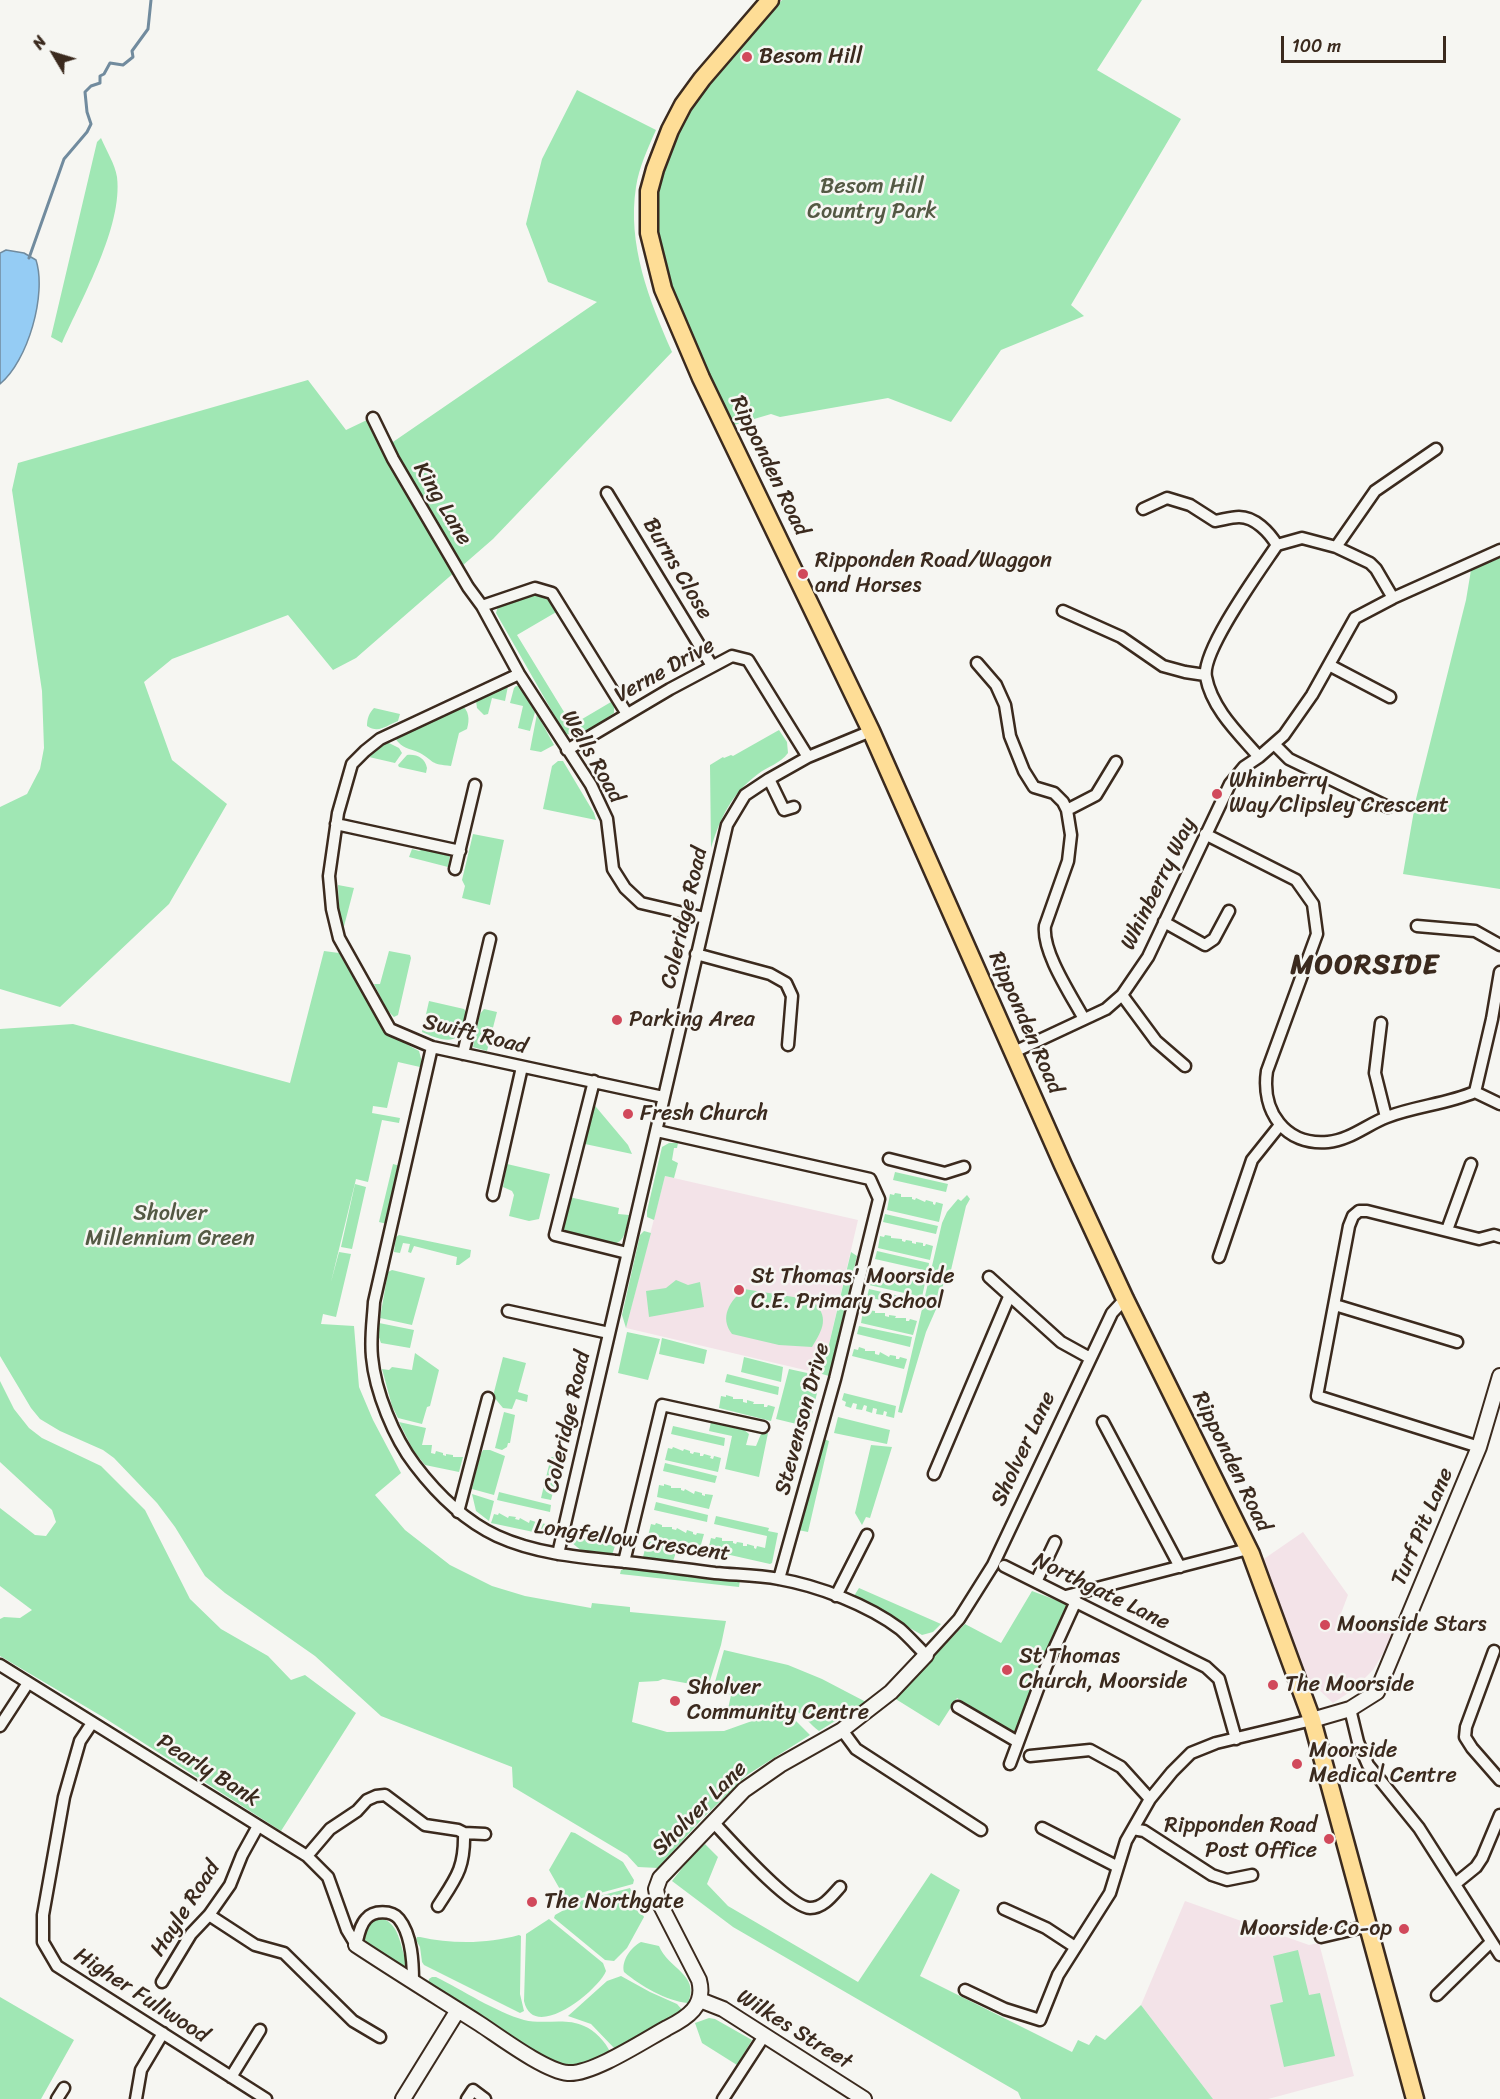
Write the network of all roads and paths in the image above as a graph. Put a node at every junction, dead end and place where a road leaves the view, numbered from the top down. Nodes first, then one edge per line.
1 (770, 0) edge
2 (372, 418) dead end
3 (1436, 449) dead end
4 (607, 493) dead end
5 (1143, 509) dead end
6 (1277, 545) junction
7 (1336, 547) junction
8 (1500, 550) edge
9 (1393, 598) junction
10 (482, 606) junction
11 (1063, 611) dead end
12 (977, 663) dead end
13 (1329, 665) junction
14 (712, 666) junction
15 (519, 674) junction
16 (1205, 675) junction
17 (1390, 697) dead end
18 (627, 714) junction
19 (871, 730) junction
20 (1274, 744) junction
21 (567, 750) junction
22 (808, 757) junction
23 (1259, 757) junction
24 (1116, 762) dead end
25 (769, 779) junction
26 (475, 785) dead end
27 (794, 807) dead end
28 (1388, 807) dead end
29 (1067, 810) junction
30 (336, 824) junction
31 (1205, 834) junction
32 (460, 850) junction
33 (455, 869) dead end
34 (1229, 911) dead end
35 (705, 918) junction
36 (1164, 922) junction
37 (1417, 926) dead end
38 (490, 939) dead end
39 (1500, 945) edge
40 (696, 954) junction
41 (1500, 972) edge
42 (1122, 995) junction
43 (1084, 1019) junction
44 (1496, 1020) edge
45 (1381, 1023) dead end
46 (788, 1046) dead end
47 (432, 1047) junction
48 (1014, 1052) junction
49 (463, 1054) junction
50 (1185, 1066) dead end
51 (522, 1067) junction
52 (594, 1082) junction
53 (1475, 1092) junction
54 (663, 1096) junction
55 (1500, 1104) edge
56 (1386, 1117) junction
57 (1280, 1125) junction
58 (657, 1131) junction
59 (890, 1159) dead end
60 (1471, 1164) dead end
61 (964, 1167) dead end
62 (493, 1195) dead end
63 (1447, 1230) junction
64 (1500, 1238) edge
65 (627, 1252) junction
66 (1219, 1257) dead end
67 (988, 1277) dead end
68 (1009, 1297) junction
69 (1125, 1299) junction
70 (1335, 1305) junction
71 (508, 1311) dead end
72 (609, 1333) junction
73 (1457, 1342) dead end
74 (1090, 1358) junction
75 (1500, 1376) edge
76 (488, 1398) dead end
77 (1103, 1422) dead end
78 (763, 1427) dead end
79 (1479, 1447) junction
80 (934, 1474) dead end
81 (458, 1512) junction
82 (867, 1535) dead end
83 (1055, 1542) dead end
84 (1248, 1549) junction
85 (558, 1554) junction
86 (624, 1562) junction
87 (1004, 1566) dead end
88 (1180, 1567) junction
89 (779, 1579) junction
90 (1036, 1582) junction
91 (836, 1596) junction
92 (1071, 1598) junction
93 (1494, 1651) dead end
94 (926, 1654) junction
95 (0, 1665) edge
96 (28, 1683) junction
97 (958, 1707) dead end
98 (1350, 1710) junction
99 (1312, 1720) junction
100 (92, 1723) junction
101 (0, 1726) edge
102 (842, 1730) junction
103 (1236, 1739) junction
104 (1018, 1742) junction
105 (1030, 1756) dead end
106 (1010, 1764) dead end
107 (1500, 1780) edge
108 (1150, 1799) junction
109 (1500, 1815) edge
110 (713, 1822) junction
111 (258, 1826) junction
112 (1042, 1828) dead end
113 (1133, 1829) junction
114 (981, 1830) dead end
115 (464, 1833) junction
116 (485, 1834) dead end
117 (307, 1856) junction
118 (1118, 1867) junction
119 (1252, 1875) dead end
120 (1455, 1884) junction
121 (840, 1887) dead end
122 (438, 1906) dead end
123 (1004, 1910) dead end
124 (209, 1915) junction
125 (1368, 1926) junction
126 (1321, 1937) dead end
127 (1491, 1942) junction
128 (356, 1945) junction
129 (1075, 1947) junction
130 (1500, 1956) edge
131 (162, 1982) dead end
132 (413, 1982) junction
133 (965, 1990) dead end
134 (1437, 1995) dead end
135 (700, 2000) junction
136 (458, 2010) junction
137 (373, 2019) dead end
138 (367, 2029) junction
139 (260, 2030) dead end
140 (163, 2033) junction
141 (764, 2036) junction
142 (380, 2037) dead end
143 (231, 2077) junction
144 (64, 2088) dead end
145 (406, 2098) edge
146 (57, 2099) edge
147 (136, 2099) edge
148 (266, 2099) edge
149 (467, 2099) edge
150 (485, 2099) edge
151 (723, 2099) edge
152 (864, 2099) edge
153 (1415, 2099) edge

1 - 19 main road, Ripponden Road
2 - 10 street, King Lane
3 - 7 street
4 - 14 street, Burns Close
5 - 6 street
6 - 7 street
6 - 16 street
7 - 9 street
8 - 9 street, Whinberry Way
9 - 13 street, Whinberry Way
10 - 15 street, Wells Road
10 - 18 street
11 - 16 street
12 - 29 street
13 - 17 street
13 - 20 street, Whinberry Way
14 - 18 street, Verne Drive
14 - 22 street, Verne Drive
15 - 21 street, Wells Road
15 - 30 street, Swift Road
16 - 23 street
18 - 21 street, Verne Drive
19 - 22 street, Coleridge Road
19 - 48 main road, Ripponden Road
20 - 23 street, Whinberry Way
20 - 28 street
21 - 35 street, Wells Road
22 - 25 street, Coleridge Road
23 - 31 street, Whinberry Way
24 - 29 street
25 - 27 street
25 - 35 street, Coleridge Road
26 - 32 street
29 - 43 street
30 - 32 street
30 - 47 street, Swift Road
31 - 36 street, Whinberry Way
31 - 57 street
32 - 33 street
34 - 36 street
35 - 40 street, Coleridge Road
36 - 42 street, Whinberry Way
37 - 39 street
38 - 49 street
40 - 46 street
40 - 54 street, Coleridge Road
41 - 44 street
42 - 43 street, Whinberry Way
42 - 50 street
43 - 48 street, Whinberry Way
44 - 53 street
45 - 56 street
47 - 49 street, Swift Road
47 - 81 street, Longfellow Crescent
48 - 69 main road, Ripponden Road
49 - 51 street, Swift Road
51 - 52 street, Swift Road
51 - 62 street
52 - 54 street, Swift Road
52 - 65 street
53 - 55 street
53 - 56 street
54 - 58 street, Coleridge Road
56 - 57 street
57 - 66 street
58 - 65 street, Coleridge Road
58 - 89 street, Stevenson Drive
59 - 61 street
60 - 63 street
63 - 64 street
63 - 70 street
65 - 72 street, Coleridge Road
67 - 68 street
68 - 74 street
68 - 80 street
69 - 74 street, Sholver Lane
69 - 84 main road, Ripponden Road
70 - 73 street
70 - 79 street
71 - 72 street, Coleridge Road
72 - 85 street, Coleridge Road
74 - 94 street, Sholver Lane
75 - 79 street, Turf Pit Lane
76 - 81 street
77 - 88 street
78 - 86 street
79 - 98 street, Turf Pit Lane
81 - 85 street, Longfellow Crescent
82 - 91 street
83 - 90 street
84 - 88 street
84 - 99 main road, Ripponden Road
85 - 86 street, Longfellow Crescent
86 - 89 street, Longfellow Crescent
87 - 90 street, Northgate Lane
88 - 92 street
89 - 91 street, Longfellow Crescent
90 - 92 street, Northgate Lane
91 - 94 street, Longfellow Crescent
92 - 103 street, Northgate Lane
92 - 104 street
93 - 107 street
94 - 102 street, Sholver Lane
95 - 96 street, Pearly Bank
96 - 100 street, Pearly Bank
96 - 101 street
97 - 104 street
98 - 99 street, Turf Pit Lane
98 - 120 street
99 - 103 street
99 - 125 main road, Ripponden Road
100 - 111 street, Pearly Bank
100 - 140 street, Higher Fullwood
102 - 110 street, Sholver Lane
102 - 114 street
103 - 108 street
104 - 106 street
105 - 108 street
108 - 113 street
109 - 120 street
110 - 121 street
110 - 135 street, Sholver Lane
111 - 117 street, Pearly Bank
111 - 124 street, Hayle Road
112 - 118 street
113 - 118 street
113 - 119 street
115 - 116 street
115 - 117 street
115 - 122 street
117 - 128 street, Pearly Bank
118 - 129 street
120 - 127 street
123 - 129 street
124 - 131 street, Hayle Road
124 - 138 street
125 - 126 street
125 - 153 main road, Ripponden Road
127 - 130 street
127 - 134 street
128 - 132 street
128 - 132 street
129 - 133 street
132 - 136 street
135 - 136 street
135 - 141 street, Wilkes Street
136 - 145 street
137 - 138 street
138 - 142 street
139 - 143 street
140 - 143 street, Higher Fullwood
140 - 147 street
141 - 151 street
141 - 152 street, Wilkes Street
143 - 148 street, Higher Fullwood
144 - 146 street
149 - 150 street

